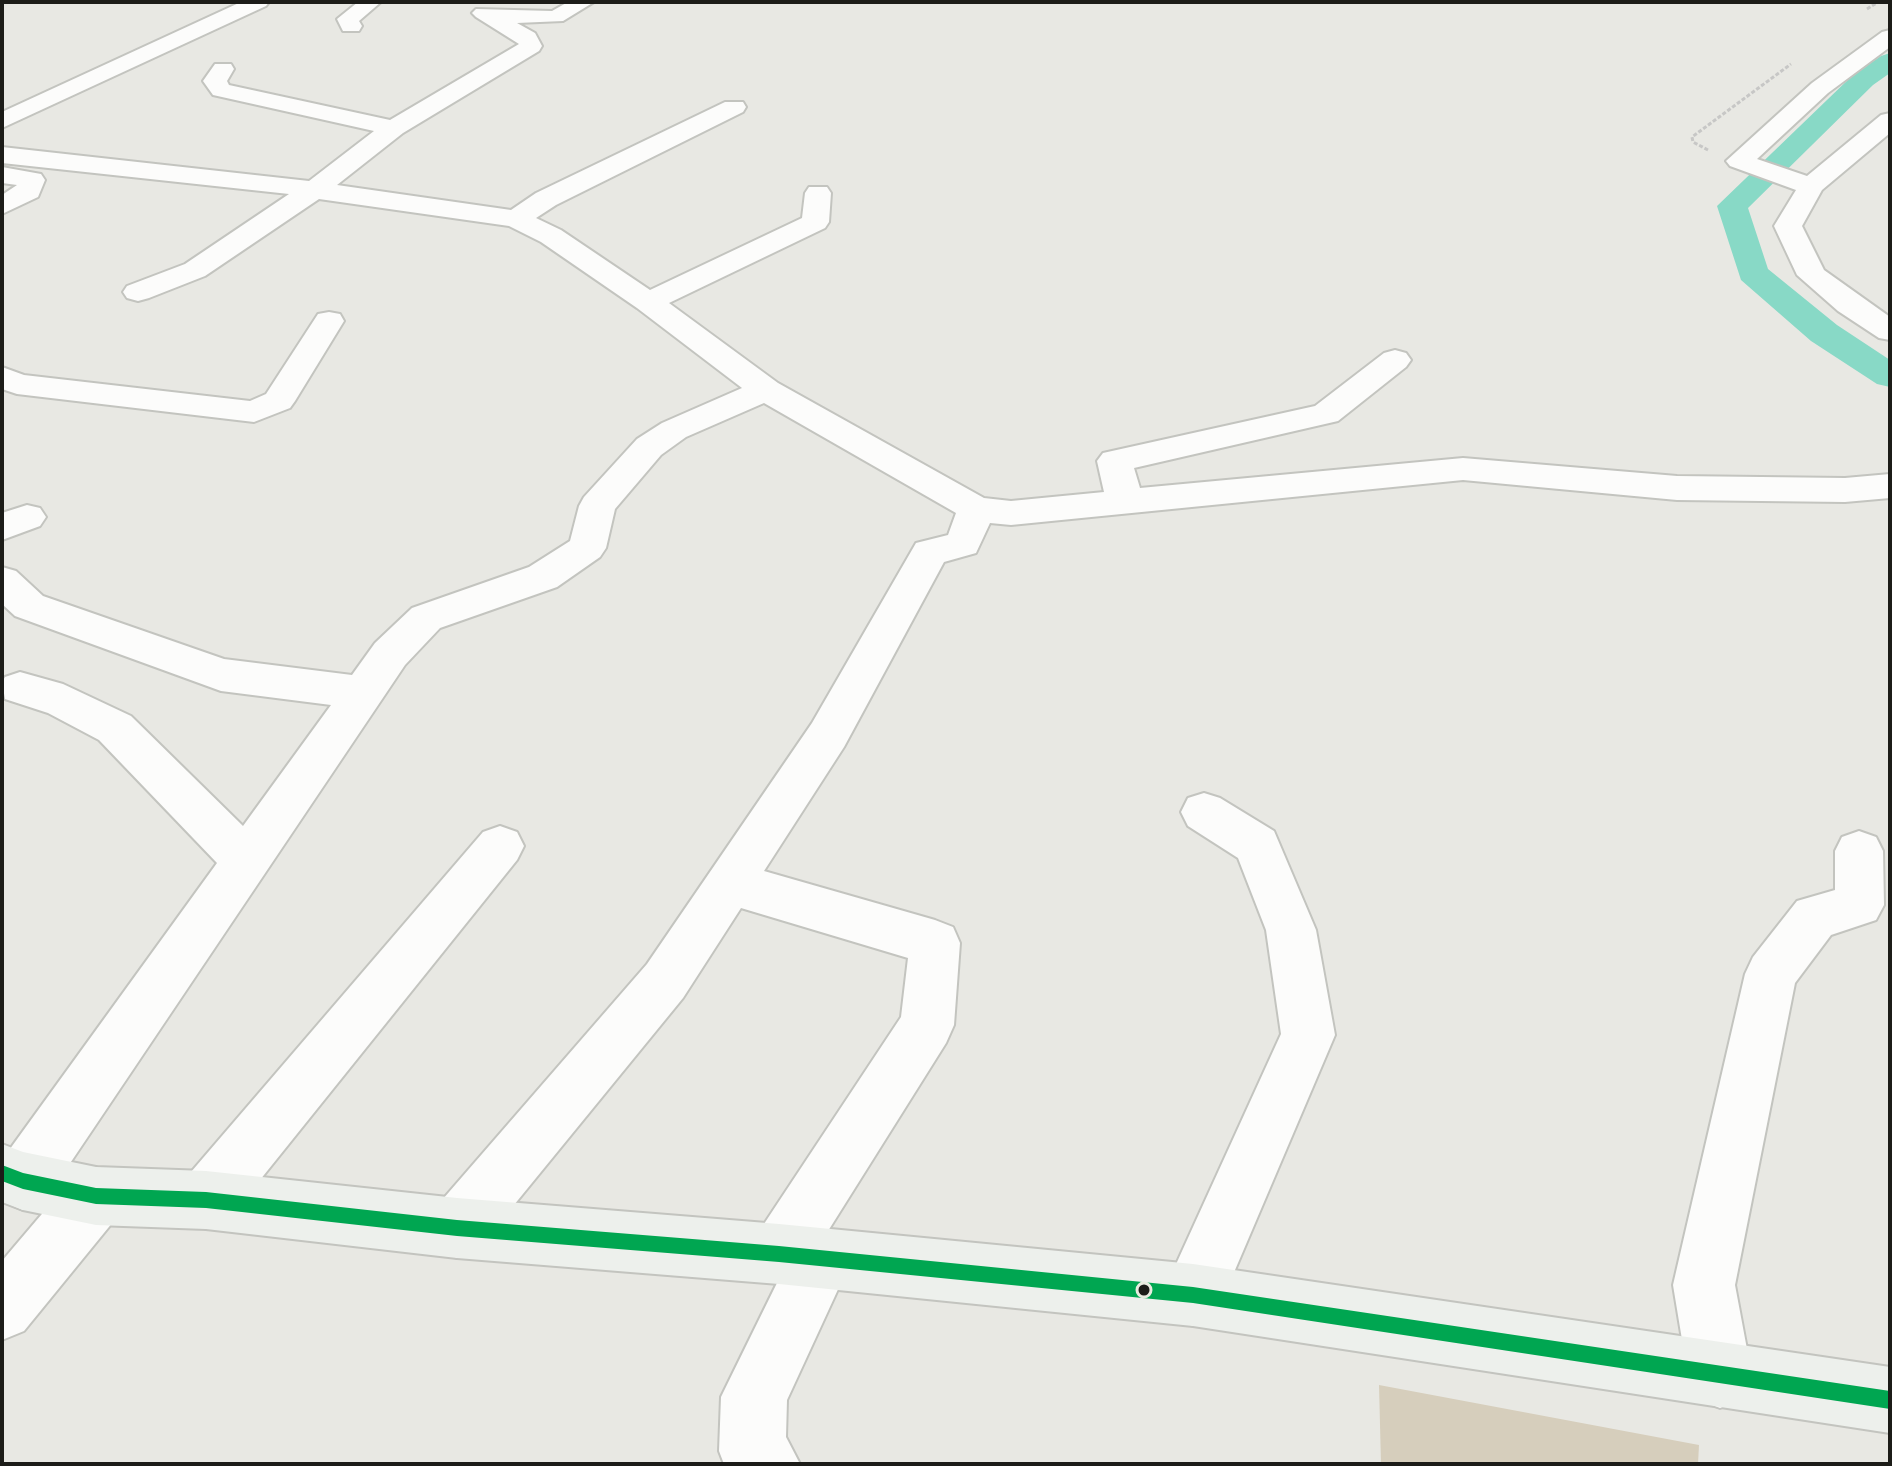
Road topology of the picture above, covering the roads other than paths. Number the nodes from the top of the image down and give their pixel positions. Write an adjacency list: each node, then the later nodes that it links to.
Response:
1 (259, 2): 10 (street)
2 (371, 2): 5 (street)
3 (584, 2): 4 (street)
4 (495, 10): 11 (street)
5 (351, 26)
6 (1890, 37): 14 (street)
7 (223, 69): 11 (street)
8 (734, 107): 18 (street)
9 (1890, 120): 14 (street)
10 (2, 121)
11 (394, 128): 15 (street)
12 (2, 155): 15 (street)
13 (2, 175): 17 (street)
14 (1802, 182): 22 (street)
15 (315, 189): 18 (street); 19 (street)
16 (818, 193): 20 (street)
17 (2, 206)
18 (516, 219): 20 (street)
19 (138, 292)
20 (648, 302): 25 (street)
21 (329, 321): 24 (street)
22 (1890, 331)
23 (1395, 360): 27 (street)
24 (7, 390)
25 (766, 390): 28 (street); 31 (street)
26 (1890, 486): 27 (street)
27 (1125, 502): 28 (street)
28 (976, 509): 36 (street)
29 (2, 581): 31 (street)
30 (20, 688): 35 (street)
31 (362, 693): 35 (street)
32 (1204, 812): 42 (street)
33 (500, 846): 39 (street)
34 (1859, 851): 44 (street)
35 (247, 863): 37 (street)
36 (730, 883): 40 (street); 41 (street)
37 (12, 1177): 38 (main road)
38 (96, 1196): 39 (main road); 43 (street)
39 (206, 1200): 40 (main road)
40 (457, 1228): 41 (main road)
41 (800, 1257): 42 (main road); 46 (street)
42 (1193, 1295): 44 (main road)
43 (2, 1309)
44 (1720, 1376): 45 (main road)
45 (1890, 1400)
46 (749, 1460)

